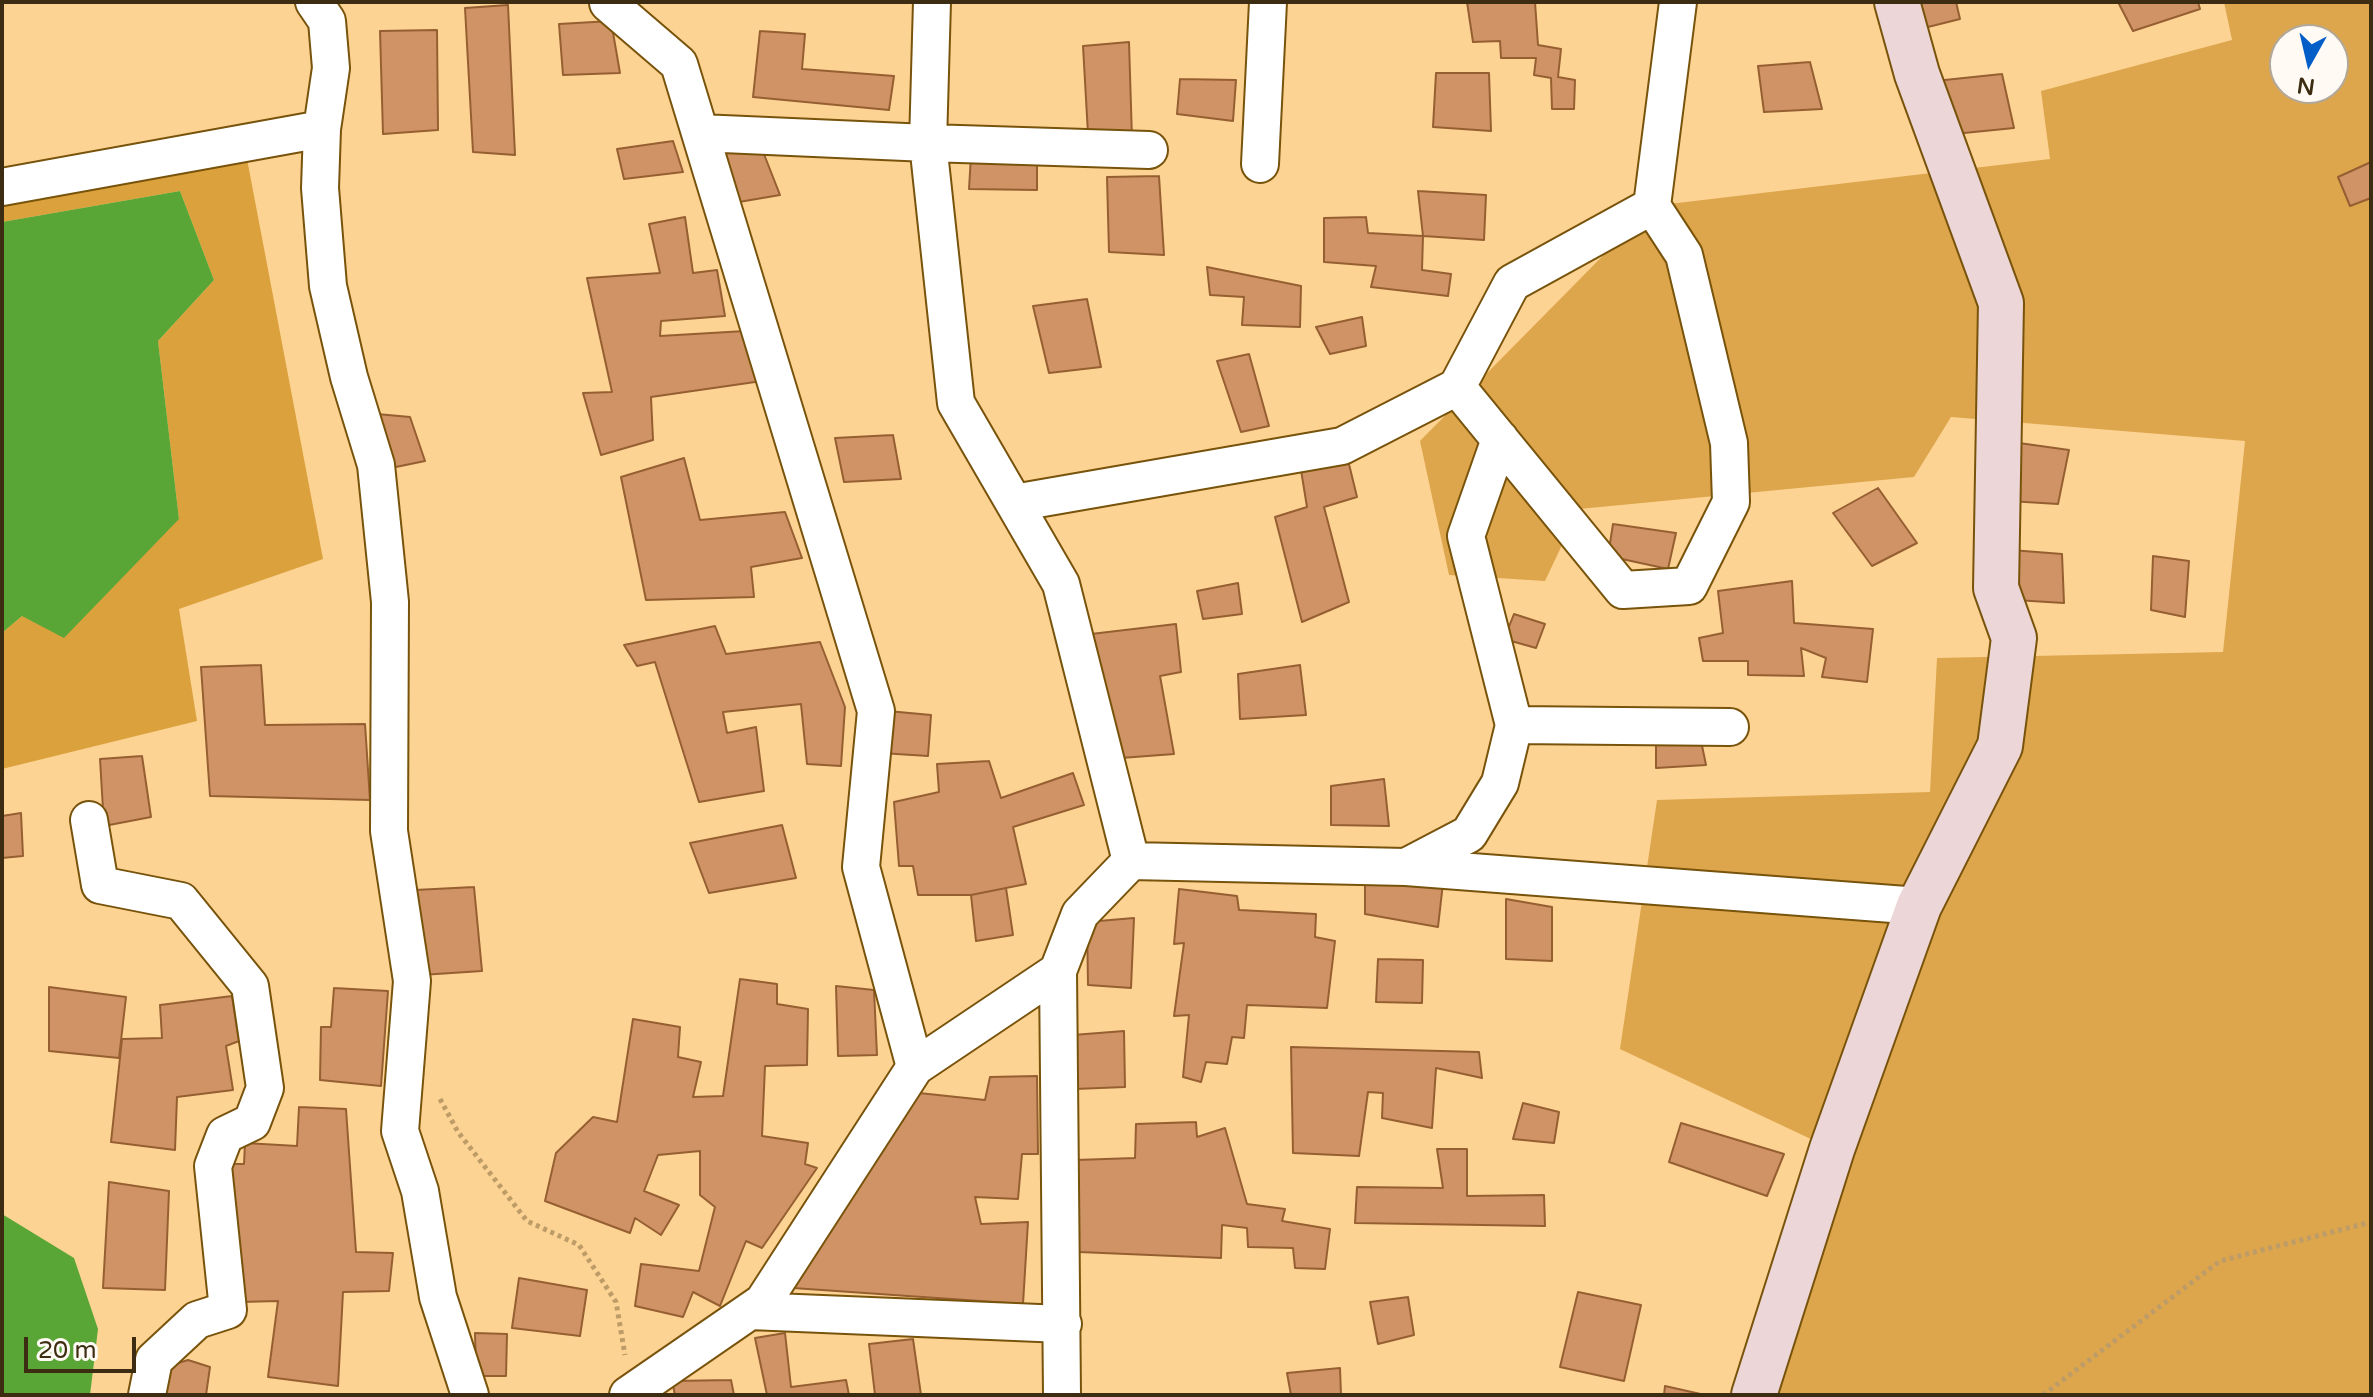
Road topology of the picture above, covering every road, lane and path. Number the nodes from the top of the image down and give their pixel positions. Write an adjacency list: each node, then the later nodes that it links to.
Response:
1 (314, 2): 7 (street)
2 (607, 2): 8 (street)
3 (932, 2): 9 (street)
4 (1268, 2): 11 (street)
5 (1678, 2): 13 (street)
6 (1897, 2): 22 (street)
7 (322, 129): 12 (street); 24 (street)
8 (700, 133): 9 (street); 25 (street)
9 (928, 143): 10 (street); 16 (street)
10 (1149, 150)
11 (1260, 164)
12 (2, 187)
13 (1652, 206): 14 (street); 15 (street)
14 (1457, 387): 15 (street); 16 (street)
15 (1500, 439): 17 (street)
16 (1014, 503): 20 (street)
17 (1514, 725): 18 (street); 21 (street)
18 (1730, 727)
19 (89, 820): 30 (street)
20 (1131, 861): 21 (street); 23 (street)
21 (1406, 867): 22 (street)
22 (1919, 906): 33 (street)
23 (1058, 971): 25 (street); 28 (street)
24 (407, 1042): 29 (path); 31 (street)
25 (915, 1067): 27 (street)
26 (2371, 1222): 34 (path)
27 (750, 1311): 28 (street); 29 (street)
28 (1063, 1324): 32 (street)
29 (629, 1394)
30 (147, 1395)
31 (470, 1395)
32 (1062, 1395)
33 (1754, 1395)
34 (2043, 1395)

